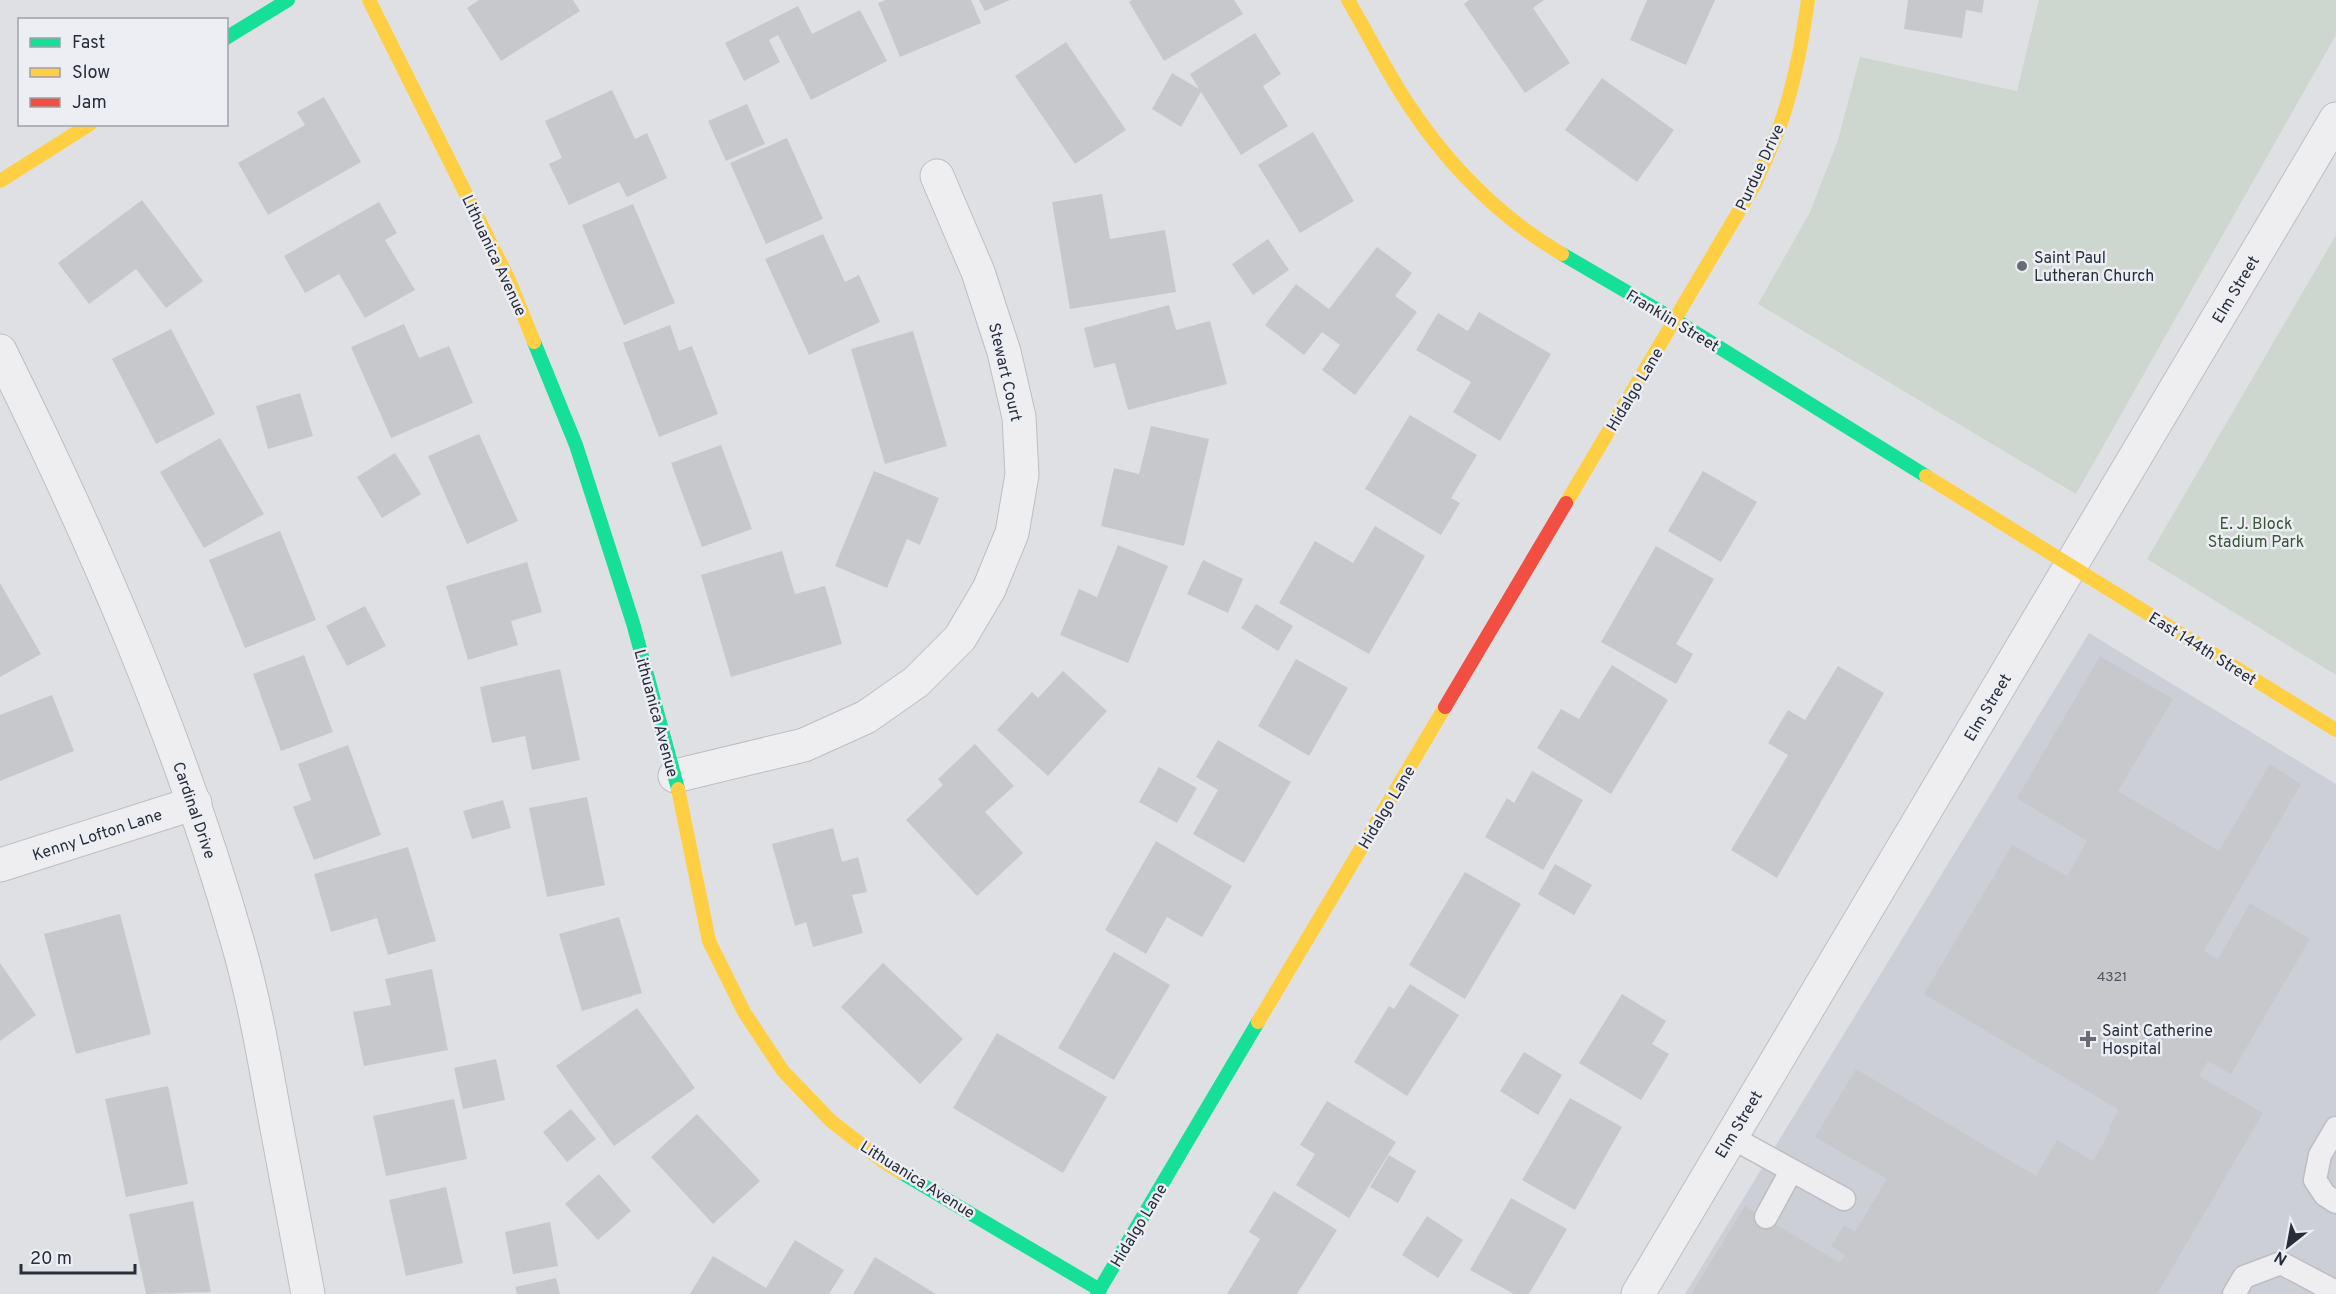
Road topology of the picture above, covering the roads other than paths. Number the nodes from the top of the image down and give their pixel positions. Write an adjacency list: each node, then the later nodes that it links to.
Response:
1 (288, 0): 5 (street)
2 (369, 0): 14 (street, Lithuanica Avenue)
3 (1348, 0): 10 (street, Franklin Street)
4 (1808, 0): 10 (street, Purdue Drive)
5 (228, 37)
6 (2336, 119): 12 (street, Elm Street)
7 (87, 126): 9 (street)
8 (937, 176): 14 (street, Stewart Court)
9 (0, 181)
10 (1675, 320): 12 (street, Franklin Street); 23 (street, Hidalgo Lane)
11 (0, 351): 15 (street, Cardinal Drive)
12 (2070, 566): 13 (street, East 144th Street); 18 (street, Elm Street)
13 (2336, 730)
14 (675, 776): 23 (street, Lithuanica Avenue)
15 (195, 803): 16 (street, Kenny Lofton Lane); 25 (street, Cardinal Drive)
16 (0, 865)
17 (2336, 1128): 21 (lane)
18 (1731, 1137): 19 (lane); 26 (street, Elm Street)
19 (1791, 1171): 20 (lane); 22 (lane)
20 (1844, 1199)
21 (2336, 1202)
22 (1766, 1217)
23 (1098, 1292)
24 (2336, 1292): 27 (lane)
25 (308, 1294)
26 (1638, 1294)
27 (2234, 1294)

